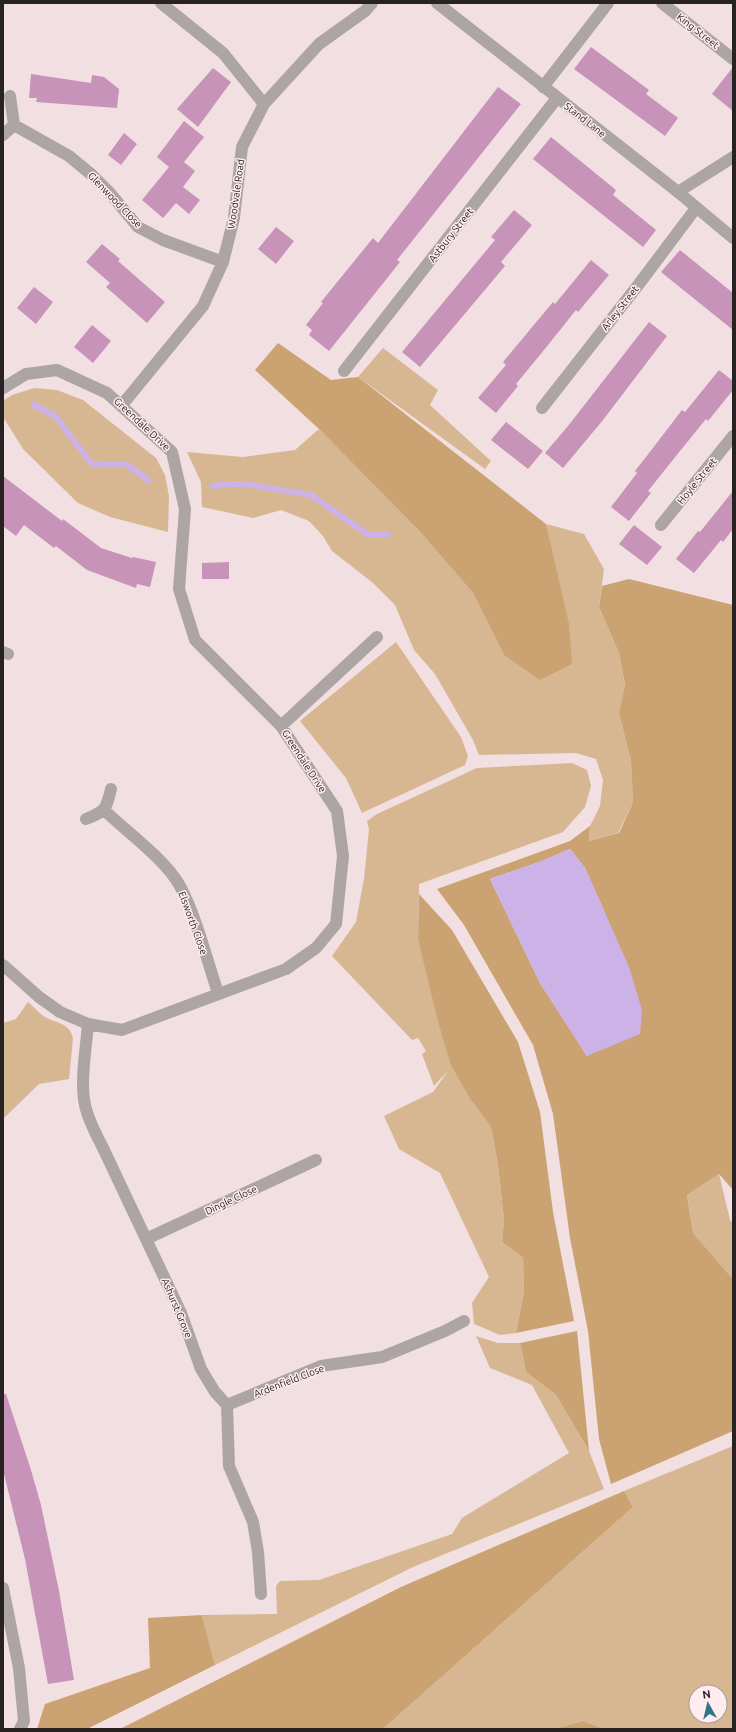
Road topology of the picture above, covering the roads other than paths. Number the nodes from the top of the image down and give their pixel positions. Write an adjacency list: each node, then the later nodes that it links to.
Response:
1 (161, 3): 10 (street)
2 (372, 3): 10 (street, Woodvale Road)
3 (437, 3): 7 (street, Stand Lane)
4 (608, 3): 7 (street)
5 (662, 3): 6 (street, King Street)
6 (733, 58)
7 (543, 87): 9 (street, Stand Lane)
8 (10, 96): 11 (street)
9 (557, 98): 14 (street, Stand Lane); 18 (street, Astbury Street)
10 (264, 104): 17 (street, Woodvale Road)
11 (14, 125): 12 (street); 17 (street, Glenwood Close)
12 (3, 135)
13 (733, 157): 14 (street)
14 (678, 192): 15 (street, Stand Lane)
15 (696, 208): 16 (street, Stand Lane); 21 (street, Arley Street)
16 (733, 238)
17 (223, 262): 20 (street, Woodvale Road)
18 (344, 371)
19 (3, 388): 20 (street, Greendale Drive)
20 (122, 405): 25 (street, Greendale Drive)
21 (542, 408)
22 (733, 436): 23 (street, Hoyle Street)
23 (661, 525)
24 (377, 637): 25 (street)
25 (281, 726): 30 (street, Greendale Drive)
26 (111, 789): 27 (street)
27 (104, 810): 28 (street); 30 (street, Elsworth Close)
28 (86, 819)
29 (3, 965): 31 (street, Greendale Drive)
30 (218, 993): 31 (street, Greendale Drive)
31 (88, 1024): 33 (street, Ashurst Grove)
32 (316, 1160): 33 (street, Dingle Close)
33 (146, 1239): 35 (street, Ashurst Grove)
34 (464, 1321): 35 (street, Ardenfield Close)
35 (227, 1405): 37 (street)
36 (3, 1588): 38 (street)
37 (261, 1594)
38 (20, 1729)

